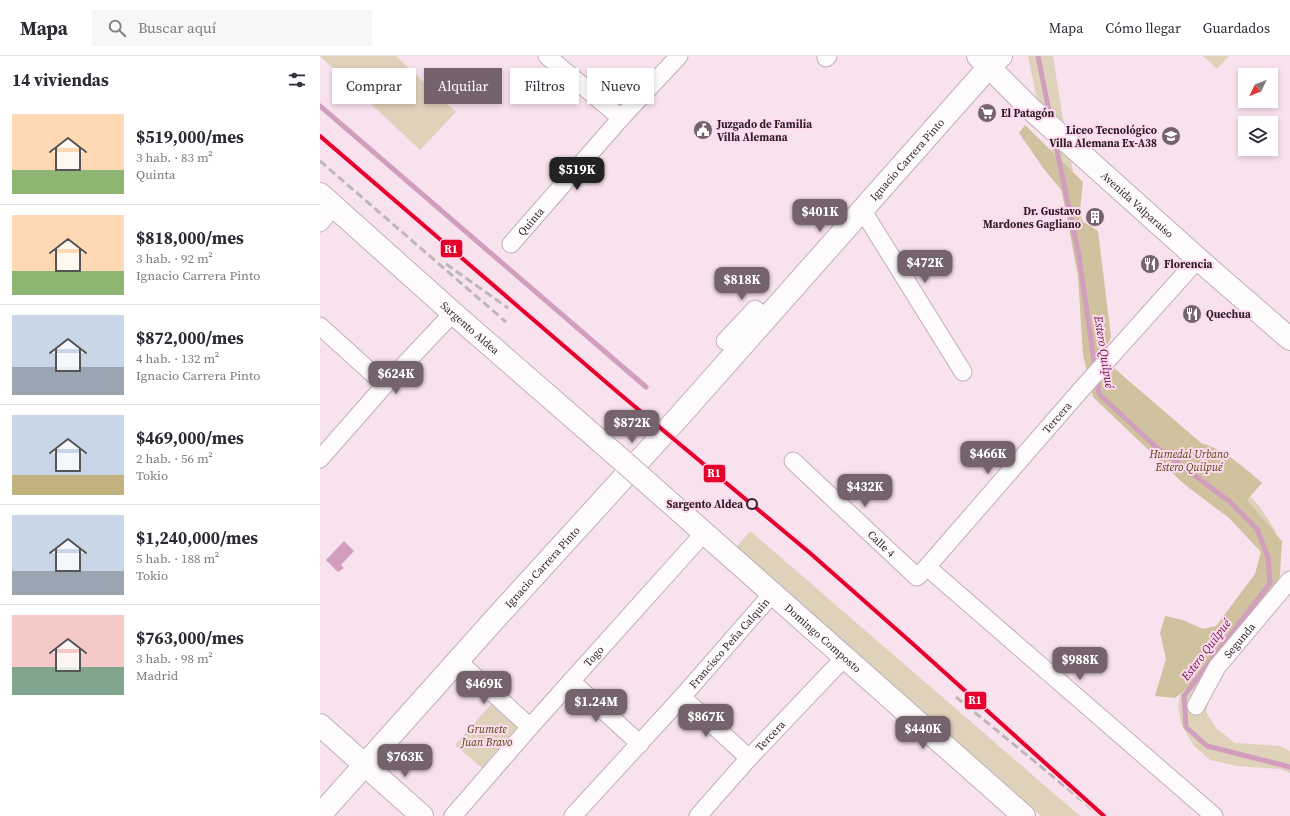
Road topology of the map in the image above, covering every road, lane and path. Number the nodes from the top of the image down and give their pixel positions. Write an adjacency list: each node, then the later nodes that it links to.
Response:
1 (547, 56): 4 (street)
2 (679, 56): 4 (street, Quinta)
3 (989, 60): 6 (main road, Ignacio Carrera Pinto); 9 (main road, Avenida Valparaíso)
4 (621, 118): 8 (street, Quinta)
5 (327, 200): 7 (street); 10 (main road, Sargento Aldea)
6 (863, 211): 11 (main road, Ignacio Carrera Pinto); 15 (street)
7 (320, 223)
8 (511, 244)
9 (1198, 259): 13 (main road, Avenida Valparaíso); 21 (street, Tercera)
10 (453, 313): 16 (street); 18 (main road, Sargento Aldea)
11 (766, 318): 14 (street); 25 (main road, Ignacio Carrera Pinto)
12 (320, 326): 16 (street)
13 (1289, 336)
14 (726, 341)
15 (963, 372)
16 (385, 385): 17 (street)
17 (320, 459)
18 (623, 461): 20 (main road, Domingo Composto, bridge)
19 (794, 461): 21 (street, Calle 4)
20 (704, 533): 23 (main road, Domingo Composto); 26 (street, Togo)
21 (922, 572): 40 (street, Calle 4)
22 (1290, 580): 28 (street, Segunda)
23 (772, 594): 24 (main road, Domingo Composto); 27 (street, Francisco Peña Calquin)
24 (844, 658): 32 (street, Tercera); 39 (main road, Domingo Composto)
25 (458, 661): 30 (street); 33 (main road, Ignacio Carrera Pinto)
26 (571, 681): 30 (street, Togo); 31 (street)
27 (682, 697): 31 (street, Francisco Peña Calquin); 32 (street)
28 (1196, 706)
29 (320, 725): 33 (main road)
30 (530, 727): 36 (street, Togo)
31 (640, 744): 37 (street, Francisco Peña Calquin)
32 (749, 758): 38 (street, Tercera)
33 (365, 766): 34 (main road, Ignacio Carrera Pinto); 35 (main road)
34 (320, 816)
35 (422, 816)
36 (453, 816)
37 (573, 816)
38 (698, 816)
39 (1024, 816)
40 (1214, 816)

